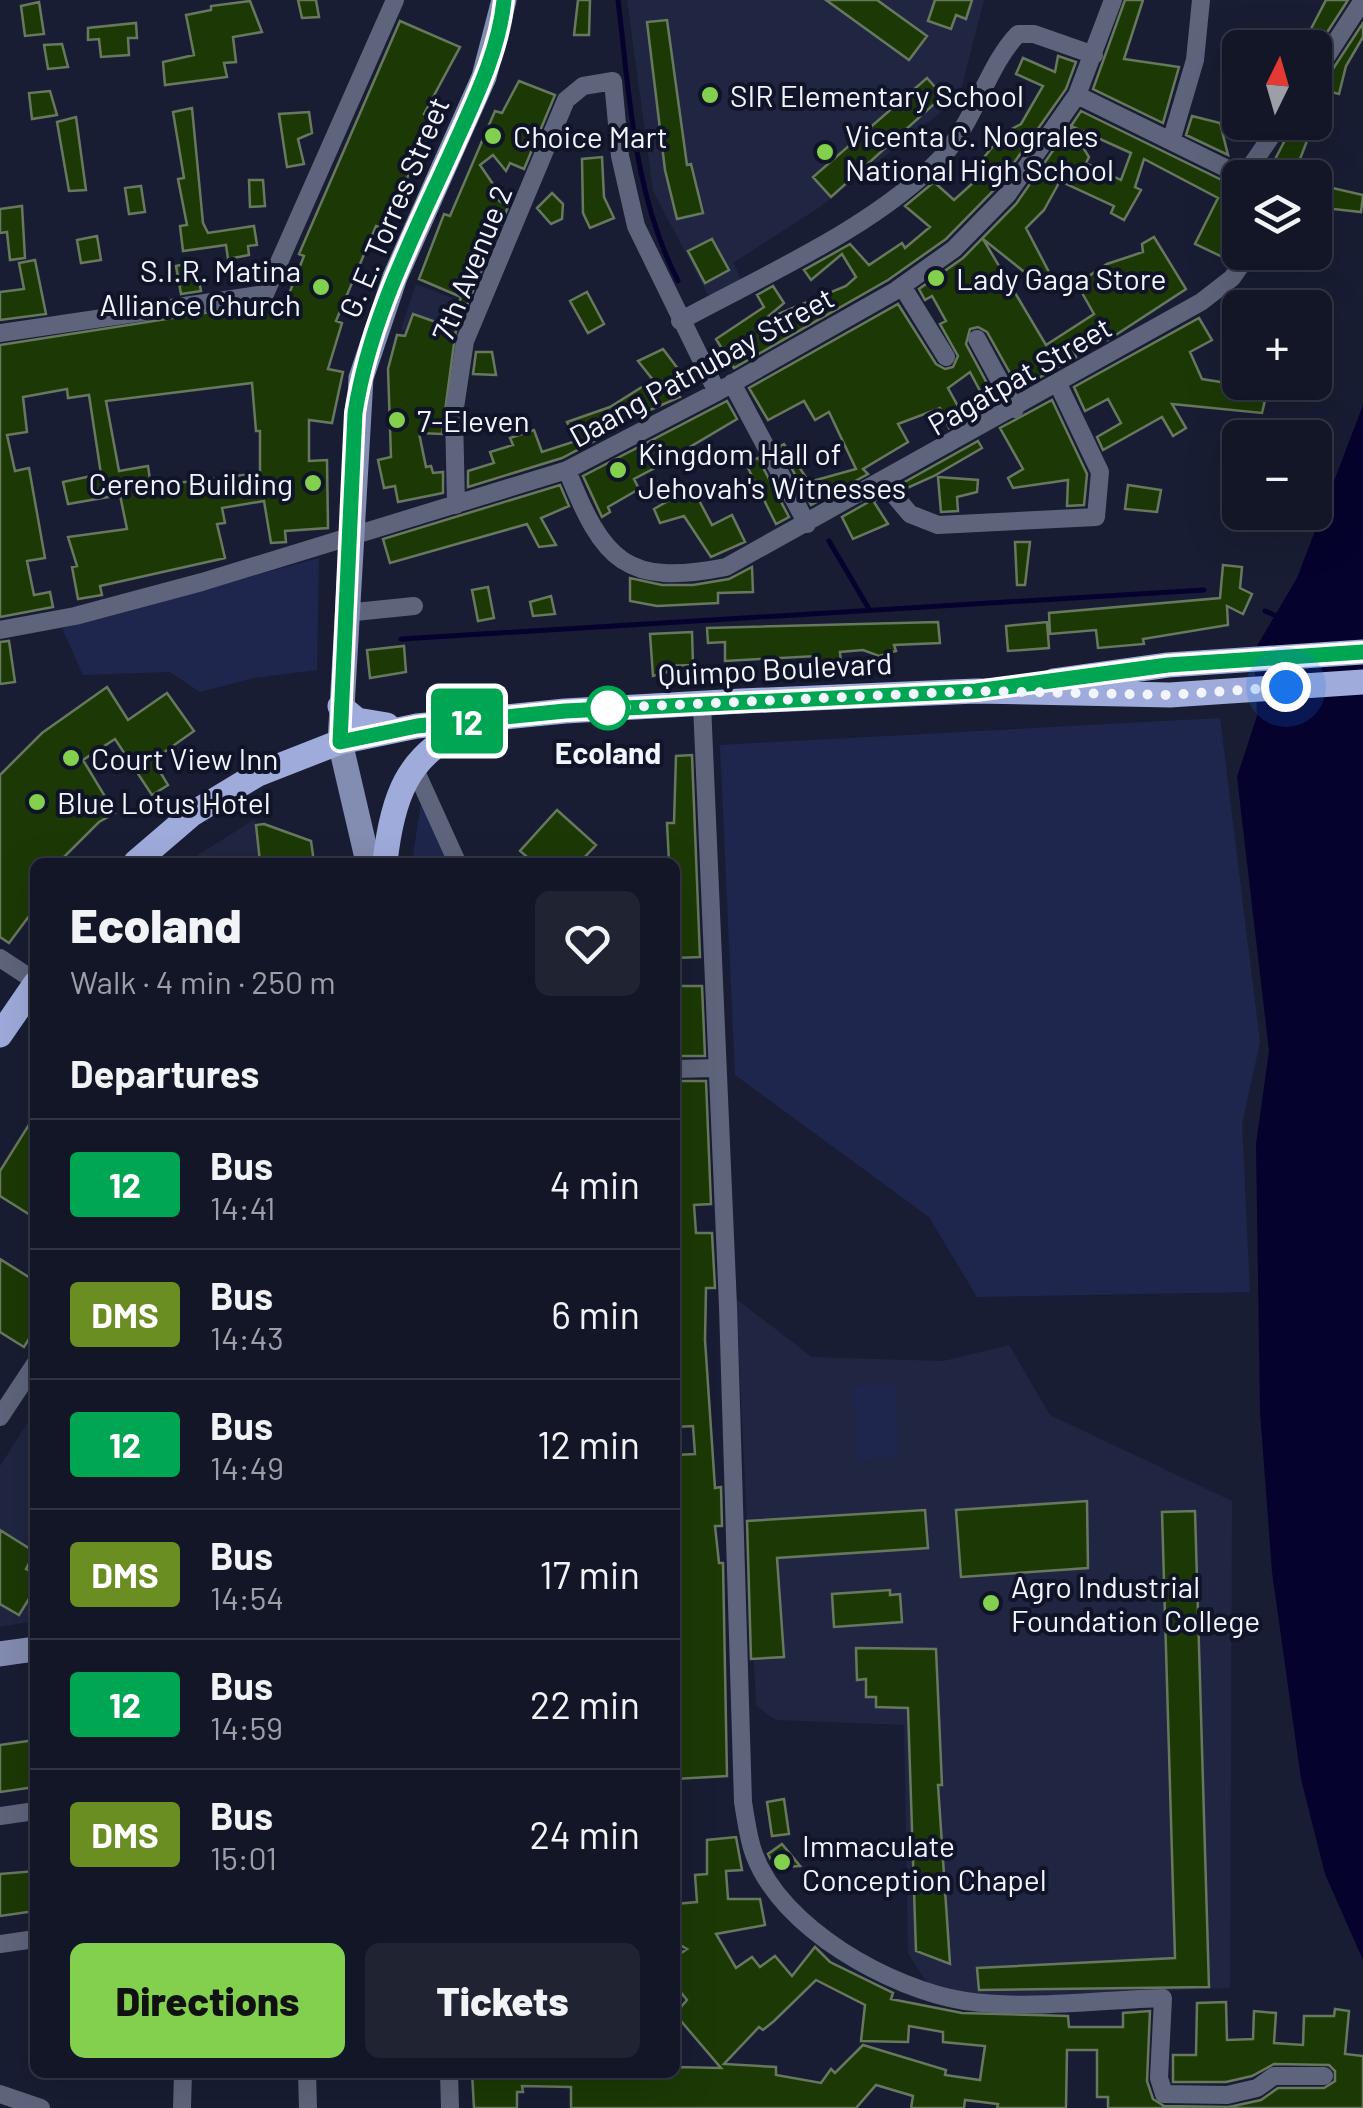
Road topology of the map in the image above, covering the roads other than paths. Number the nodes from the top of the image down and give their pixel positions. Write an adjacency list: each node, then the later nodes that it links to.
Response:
1 (394, 0): 14 (street)
2 (504, 0): 24 (main road, G. E. Torres Street)
3 (1112, 0): 7 (street, Daang Patnubay Street)
4 (1201, 0): 9 (street)
5 (1363, 0): 6 (street)
6 (1332, 48)
7 (1094, 54): 8 (street, Daang Patnubay Street); 13 (street)
8 (1077, 95): 9 (street); 12 (street, Daang Patnubay Street)
9 (1172, 138): 10 (street)
10 (1222, 165)
11 (1238, 270): 17 (street, Pagatpat Street)
12 (902, 286): 16 (street); 18 (street, Daang Patnubay Street)
13 (680, 321): 18 (street); 22 (street, 7th Avenue 2)
14 (0, 333)
15 (977, 339): 19 (street)
16 (946, 357)
17 (1058, 384): 19 (street, Pagatpat Street); 21 (street)
18 (724, 388): 20 (street, Daang Patnubay Street); 23 (street)
19 (1015, 409): 21 (street, Pagatpat Street)
20 (566, 470): 22 (street, Daang Patnubay Street); 23 (street, Pagatpat Street)
21 (884, 483): 23 (street, Pagatpat Street)
22 (456, 506): 24 (street, Daang Patnubay Street)
23 (807, 524)
24 (350, 535): 26 (main road, G. E. Torres Street); 27 (street, Daang Patnubay Street)
25 (414, 606): 26 (street)
26 (345, 614): 32 (main road, G. E. Torres Street)
27 (0, 630)
28 (1363, 652): 30 (main road, Quimpo Boulevard)
29 (1363, 682): 30 (main road, Quimpo Boulevard)
30 (976, 691): 31 (main road, Quimpo Boulevard)
31 (702, 704): 33 (main road, Quimpo Boulevard); 45 (street)
32 (340, 706): 34 (main road); 35 (main road, G. E. Torres Street)
33 (486, 720): 34 (main road, Quimpo Boulevard); 36 (main road)
34 (417, 726): 35 (main road, Quimpo Boulevard)
35 (340, 742): 37 (main road, Quimpo Boulevard); 38 (main road, G. E. Torres Street)
36 (413, 765): 39 (main road); 40 (street)
37 (140, 858)
38 (367, 858)
39 (385, 858)
40 (455, 858)
41 (0, 958): 42 (street)
42 (30, 979)
43 (30, 990): 44 (main road)
44 (0, 1035)
45 (717, 1068): 46 (street); 55 (street)
46 (680, 1070)
47 (30, 1372): 48 (street)
48 (0, 1417)
49 (30, 1650): 50 (main road)
50 (0, 1654)
51 (30, 1812): 52 (street)
52 (0, 1816)
53 (30, 1939): 54 (street)
54 (0, 1944)
55 (1324, 2076)
56 (183, 2078): 61 (street)
57 (307, 2078): 62 (street)
58 (449, 2078): 63 (street)
59 (0, 2094): 60 (street)
60 (41, 2108)
61 (182, 2108)
62 (308, 2108)
63 (450, 2108)

